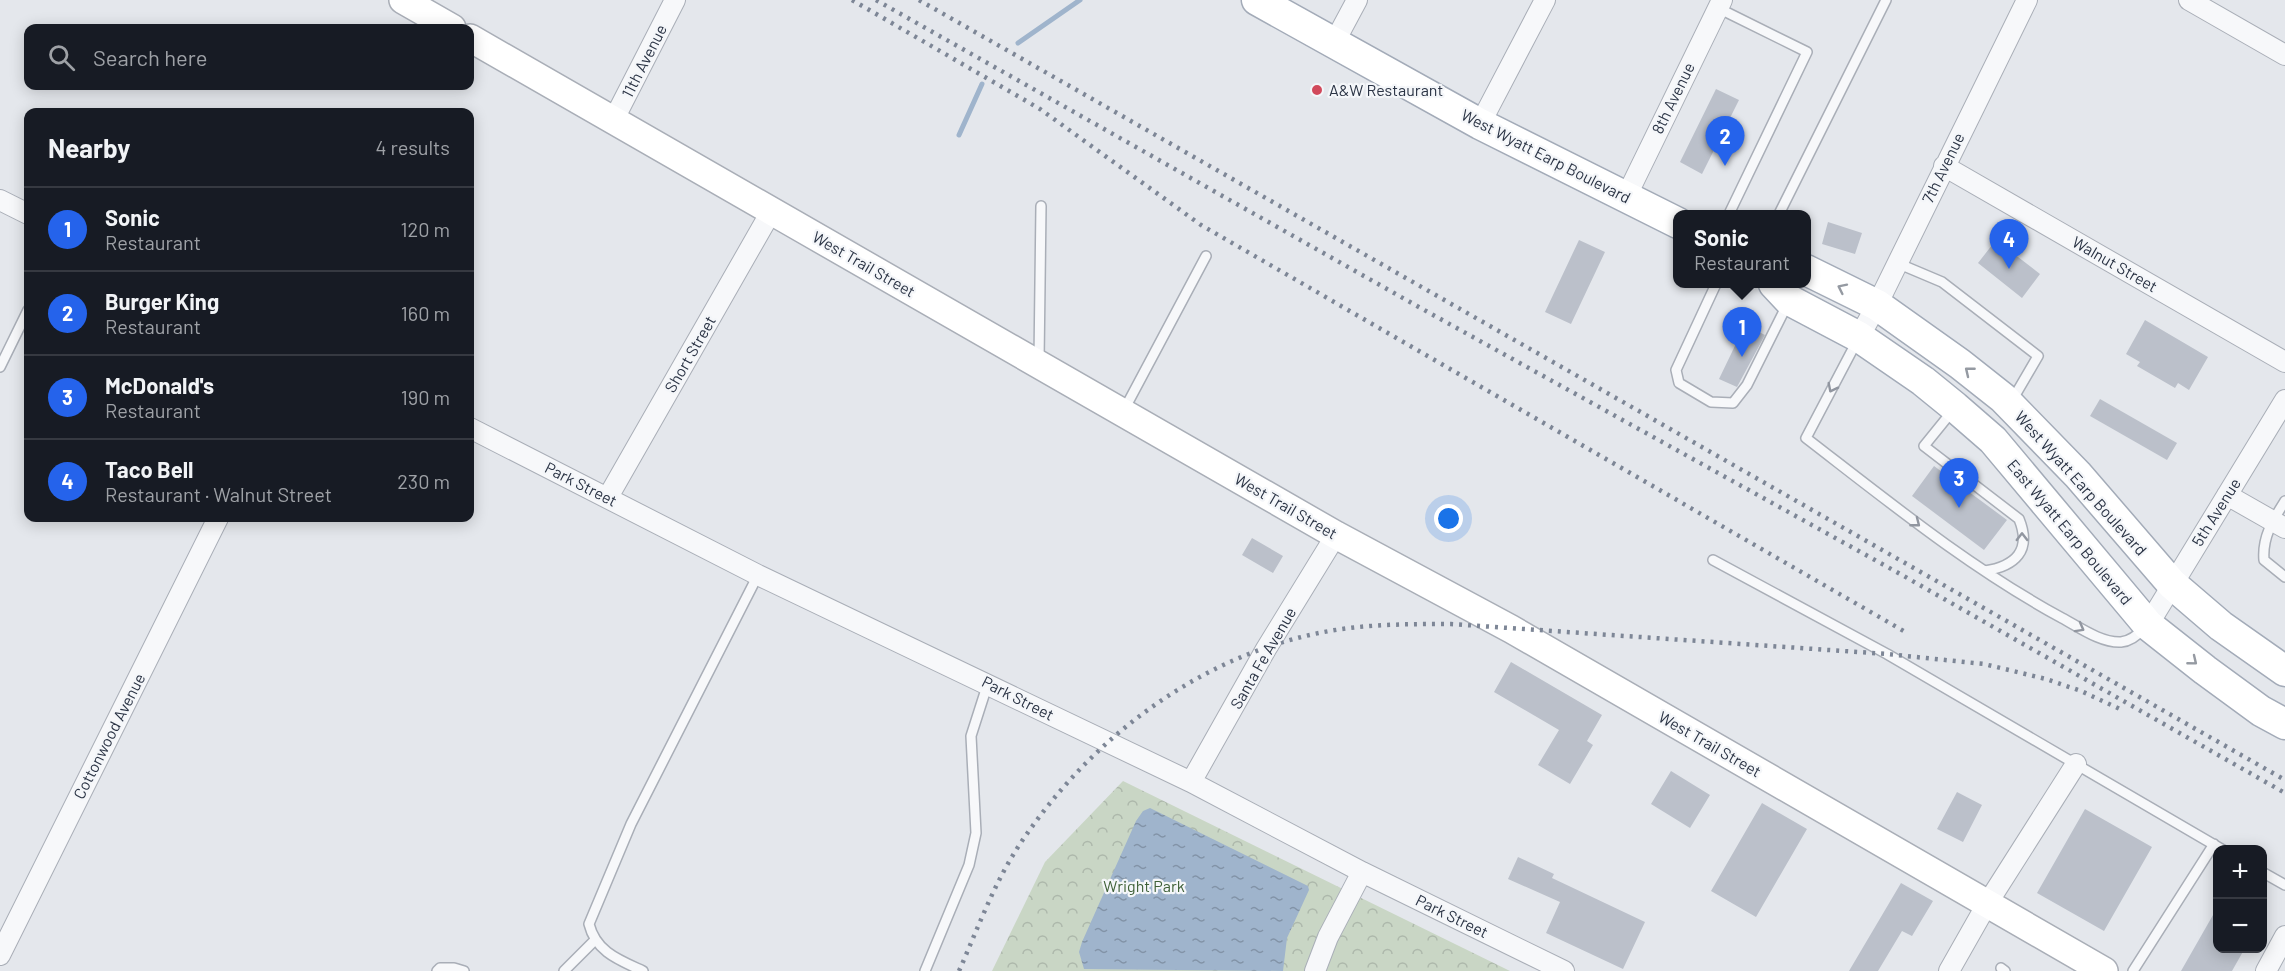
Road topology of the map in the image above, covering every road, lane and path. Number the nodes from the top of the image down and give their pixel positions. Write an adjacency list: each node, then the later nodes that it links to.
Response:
1 (403, 0): 10 (main road)
2 (675, 0): 14 (street, 11th Avenue)
3 (1257, 0): 12 (main road, West Wyatt Earp Boulevard)
4 (1357, 0): 12 (street)
5 (1545, 0): 15 (street)
6 (1886, 0): 22 (lane)
7 (2026, 0): 16 (street, 7th Avenue)
8 (2189, 0): 13 (street)
9 (1719, 4): 17 (street, 8th Avenue); 21 (lane)
10 (445, 24)
11 (474, 40): 14 (main road, West Trail Street)
12 (1334, 43): 15 (main road, West Wyatt Earp Boulevard)
13 (2285, 55)
14 (613, 121): 20 (main road, West Trail Street)
15 (1480, 124): 17 (main road, West Wyatt Earp Boulevard)
16 (1944, 166): 26 (street, 7th Avenue); 33 (street, Walnut Street)
17 (1626, 197): 24 (main road, West Wyatt Earp Boulevard)
18 (0, 200): 23 (street)
19 (1041, 206): 34 (lane)
20 (772, 210): 34 (main road, West Trail Street); 42 (street, Short Street)
21 (1732, 210)
22 (1781, 210)
23 (24, 212)
24 (1673, 221)
25 (1206, 256): 39 (lane)
26 (1897, 263): 30 (street, 7th Avenue); 36 (lane)
27 (1811, 272): 30 (main road, West Wyatt Earp Boulevard, one-way to 27)
28 (1714, 288): 29 (lane)
29 (1782, 292): 32 (main road)
30 (1877, 305): 32 (street, 7th Avenue); 36 (main road, West Wyatt Earp Boulevard, one-way to 30)
31 (24, 318): 35 (lane)
32 (1859, 336): 38 (main road); 48 (lane, one-way to 48)
33 (2285, 362)
34 (1039, 363): 39 (main road, West Trail Street)
35 (0, 367)
36 (2003, 398): 51 (main road, West Wyatt Earp Boulevard)
37 (2285, 400): 41 (street, 5th Avenue)
38 (1955, 407): 48 (lane, one-way to 38); 52 (main road, East Wyatt Earp Boulevard)
39 (1122, 412): 46 (main road, West Trail Street)
40 (474, 430): 42 (street, Park Street)
41 (2227, 495): 45 (street); 51 (street, 5th Avenue)
42 (608, 497): 49 (street, Park Street)
43 (2285, 501): 45 (lane)
44 (216, 522): 66 (street, Cottonwood Avenue)
45 (2279, 525): 50 (lane)
46 (1336, 535): 57 (street, Santa Fe Avenue); 63 (main road, West Trail Street)
47 (1713, 560): 56 (lane)
48 (1985, 571): 52 (lane, one-way to 52)
49 (758, 575): 54 (street, Park Street); 65 (lane)
50 (2285, 577)
51 (2172, 584): 52 (street, 5th Avenue); 53 (main road, West Wyatt Earp Boulevard)
52 (2148, 625): 55 (main road, one-way to 55)
53 (2285, 671)
54 (988, 683): 57 (street, Park Street); 71 (lane)
55 (2285, 724)
56 (2076, 764): 58 (lane); 63 (street)
57 (1191, 782): 60 (street, Park Street)
58 (2216, 845)
59 (2213, 856): 76 (lane)
60 (1362, 872): 72 (street); 73 (street, Park Street)
61 (2267, 875): 62 (lane)
62 (2285, 885)
63 (1987, 904): 74 (street); 75 (main road, West Trail Street)
64 (2285, 936): 77 (street)
65 (594, 941): 69 (lane); 70 (lane)
66 (0, 955)
67 (437, 971): 68 (lane)
68 (464, 971)
69 (564, 971)
70 (643, 971)
71 (925, 971)
72 (1315, 971)
73 (1564, 971)
74 (1949, 971)
75 (2104, 971)
76 (2133, 971)
77 (2266, 971)

